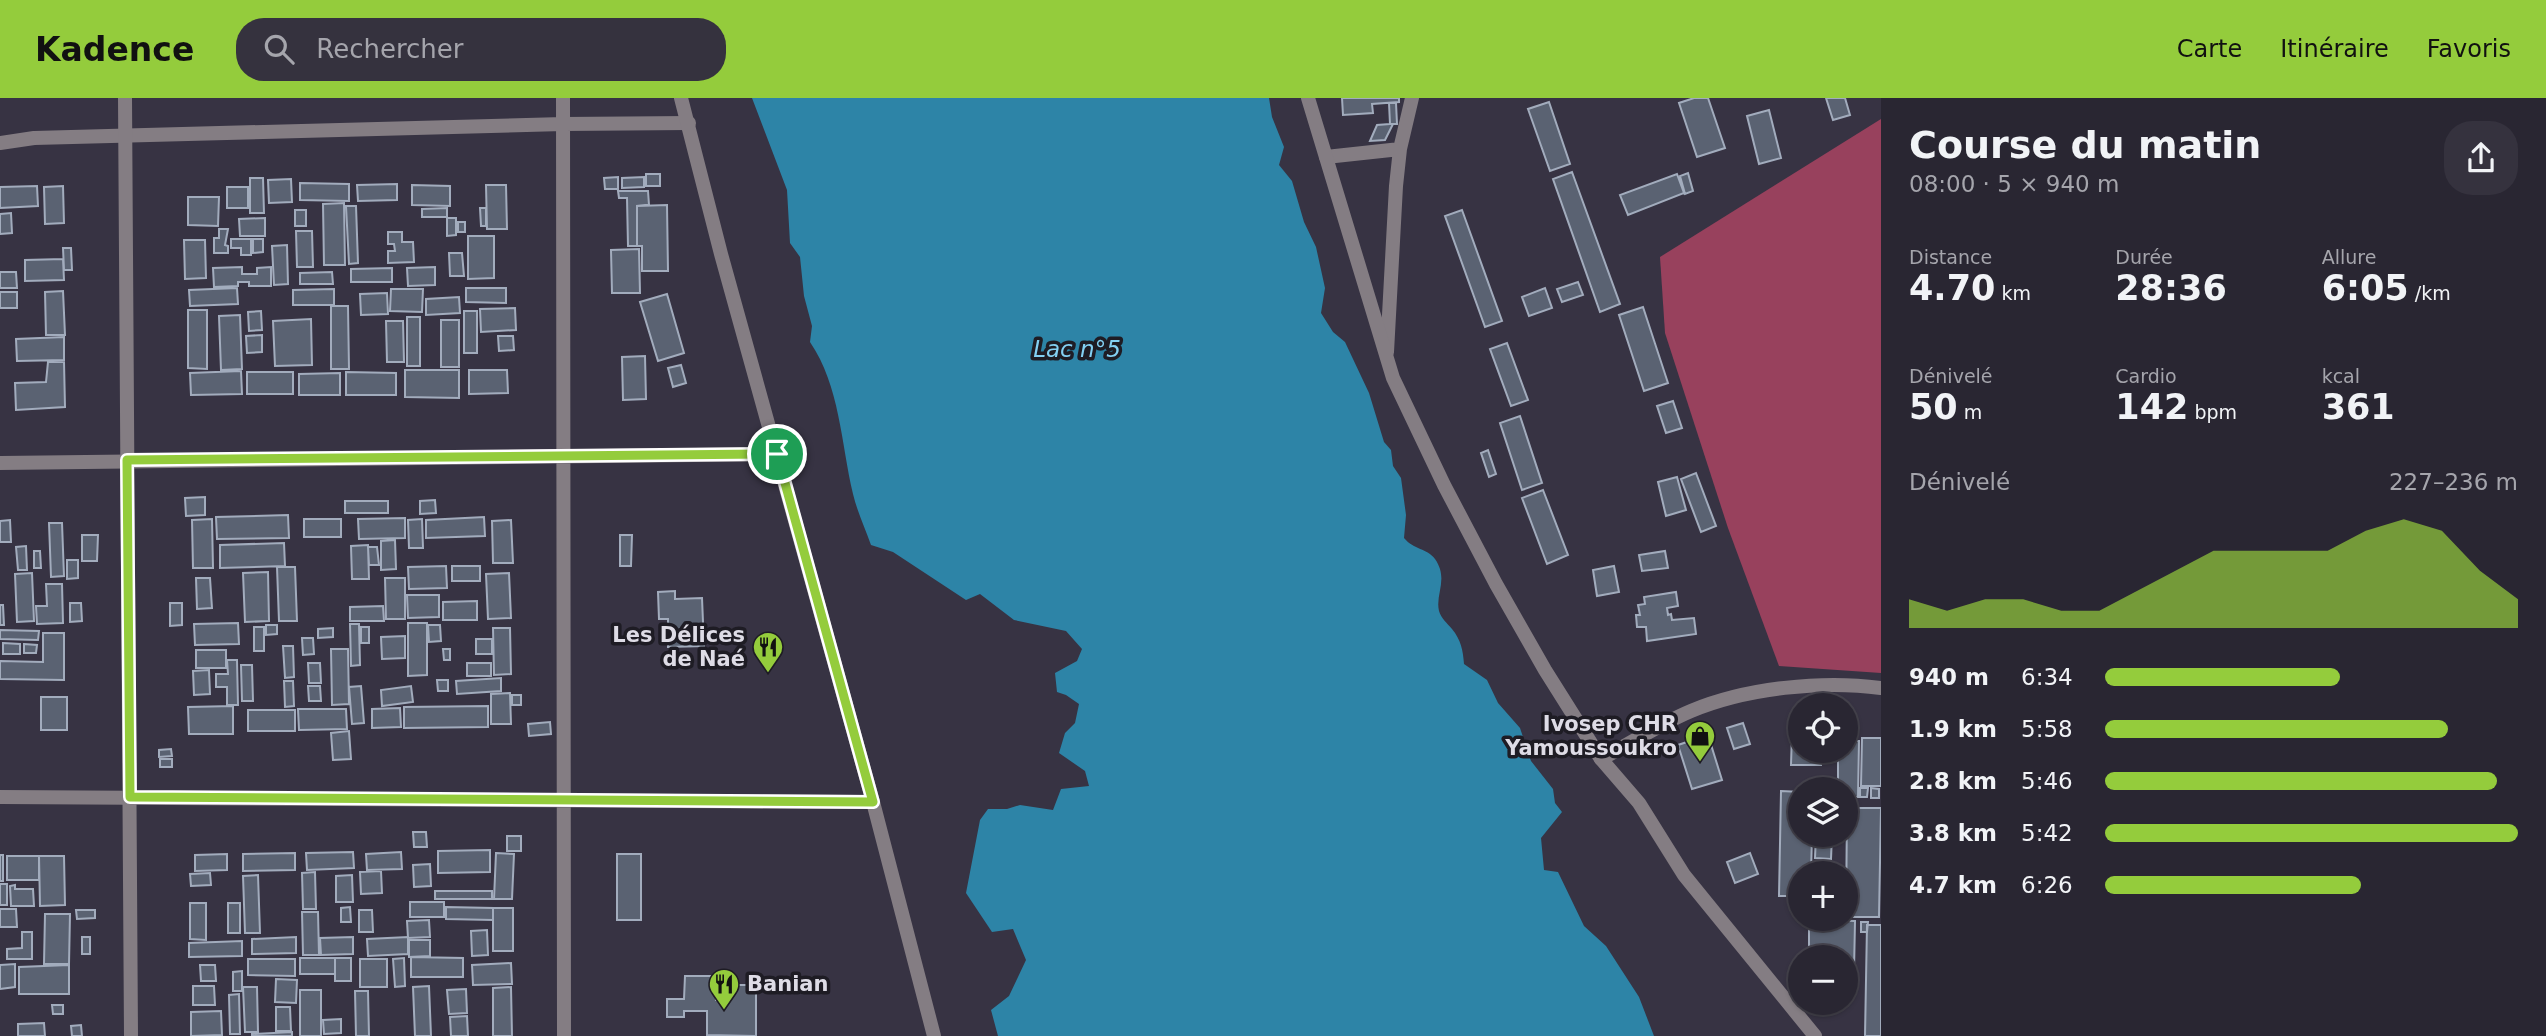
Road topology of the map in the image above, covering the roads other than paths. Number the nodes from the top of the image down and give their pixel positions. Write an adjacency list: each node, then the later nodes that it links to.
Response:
1 (125, 98): 8 (street)
2 (563, 98): 7 (street)
3 (681, 98): 6 (street)
4 (1308, 98): 11 (street)
5 (1412, 98): 10 (street)
6 (689, 123): 7 (street); 13 (street)
7 (563, 124): 8 (street); 14 (street)
8 (126, 135): 9 (street); 15 (street)
9 (0, 143)
10 (1400, 149): 11 (street); 12 (street)
11 (1326, 157): 12 (street)
12 (1387, 361): 18 (street)
13 (777, 454): 14 (street); 22 (street)
14 (563, 456): 15 (street); 21 (street)
15 (127, 460): 16 (street); 20 (street)
16 (0, 463)
17 (1881, 688): 18 (street)
18 (1601, 759): 26 (street)
19 (0, 797): 20 (street)
20 (130, 797): 21 (street); 23 (street)
21 (564, 800): 22 (street); 24 (street)
22 (873, 802): 25 (street)
23 (131, 1036)
24 (564, 1036)
25 (934, 1036)
26 (1815, 1036)

